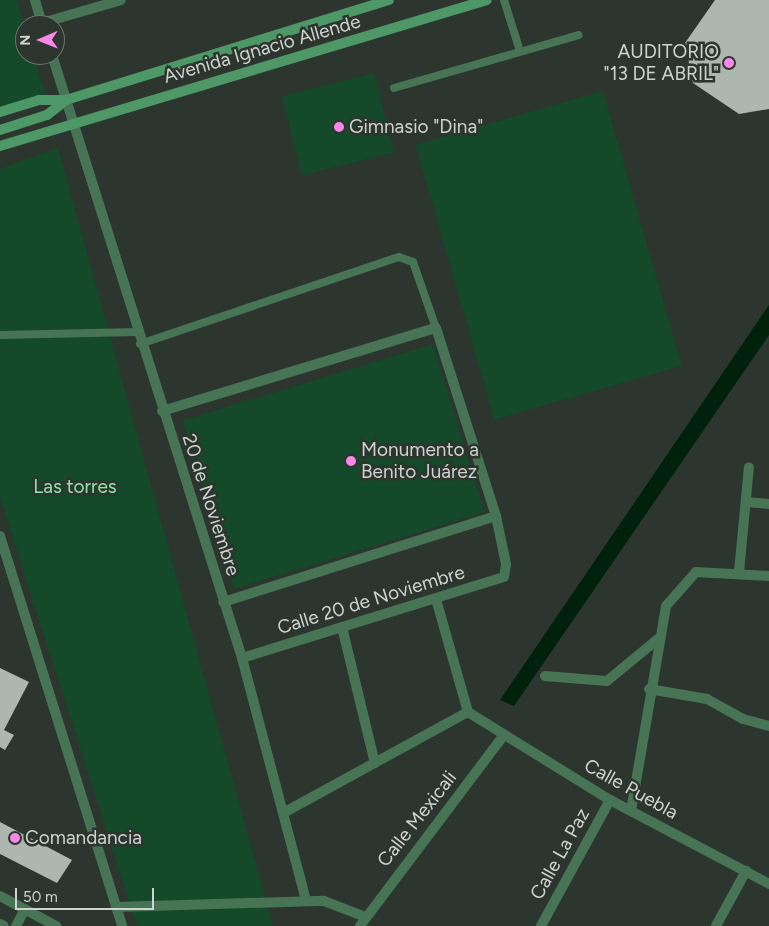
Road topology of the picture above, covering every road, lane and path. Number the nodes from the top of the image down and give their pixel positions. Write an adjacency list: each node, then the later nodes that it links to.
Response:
1 (35, 0): 6 (street)
2 (121, 0): 7 (street)
3 (389, 0): 12 (street, Avenida Ignacio Allende)
4 (487, 0): 14 (street, Avenida Ignacio Allende)
5 (504, 0): 9 (lane)
6 (39, 15)
7 (65, 17)
8 (578, 35): 9 (lane)
9 (520, 51): 11 (lane)
10 (55, 65): 12 (street, 20 de Noviembre)
11 (394, 88)
12 (66, 100): 13 (street); 14 (street, 20 de Noviembre); 15 (street)
13 (0, 112)
14 (76, 122): 16 (street, Avenida Ignacio Allende); 18 (street, 20 de Noviembre)
15 (0, 130)
16 (0, 146)
17 (436, 328): 20 (lane); 21 (street); 25 (street)
18 (137, 332): 19 (lane); 20 (street, 20 de Noviembre)
19 (0, 335)
20 (140, 344): 21 (street, 20 de Noviembre)
21 (162, 411): 30 (street, 20 de Noviembre)
22 (749, 467): 23 (street)
23 (747, 502): 24 (street); 27 (street)
24 (769, 504)
25 (496, 516): 29 (street, Calle 20 de Noviembre); 30 (street)
26 (0, 536): 47 (street)
27 (739, 572): 28 (street); 32 (street)
28 (769, 576)
29 (436, 599): 31 (street, Calle 20 de Noviembre); 36 (street)
30 (223, 602): 33 (street, 20 de Noviembre)
31 (342, 627): 33 (street, Calle 20 de Noviembre); 39 (street)
32 (659, 638): 34 (street); 35 (street)
33 (242, 658): 42 (street, 20 de Noviembre)
34 (545, 676)
35 (649, 688): 37 (street); 41 (street)
36 (468, 712): 38 (street, Calle Puebla); 39 (street)
37 (769, 726)
38 (504, 734): 40 (street, Calle Puebla); 49 (street, Calle Mexicali)
39 (375, 763): 42 (street)
40 (610, 800): 41 (street, Calle Puebla); 56 (street, Calle La Paz)
41 (631, 811): 43 (street, Calle Puebla)
42 (285, 812): 46 (street, 20 de Noviembre)
43 (746, 871): 44 (street, Calle Puebla); 57 (street)
44 (769, 884)
45 (0, 896): 48 (street)
46 (306, 901): 47 (street); 49 (street)
47 (116, 907): 54 (street)
48 (25, 910): 52 (street); 53 (street)
49 (360, 914): 55 (street, Calle Mexicali)
50 (0, 924): 51 (street)
51 (4, 926)
52 (16, 926)
53 (56, 926)
54 (122, 926)
55 (360, 926)
56 (541, 926)
57 (716, 926)

